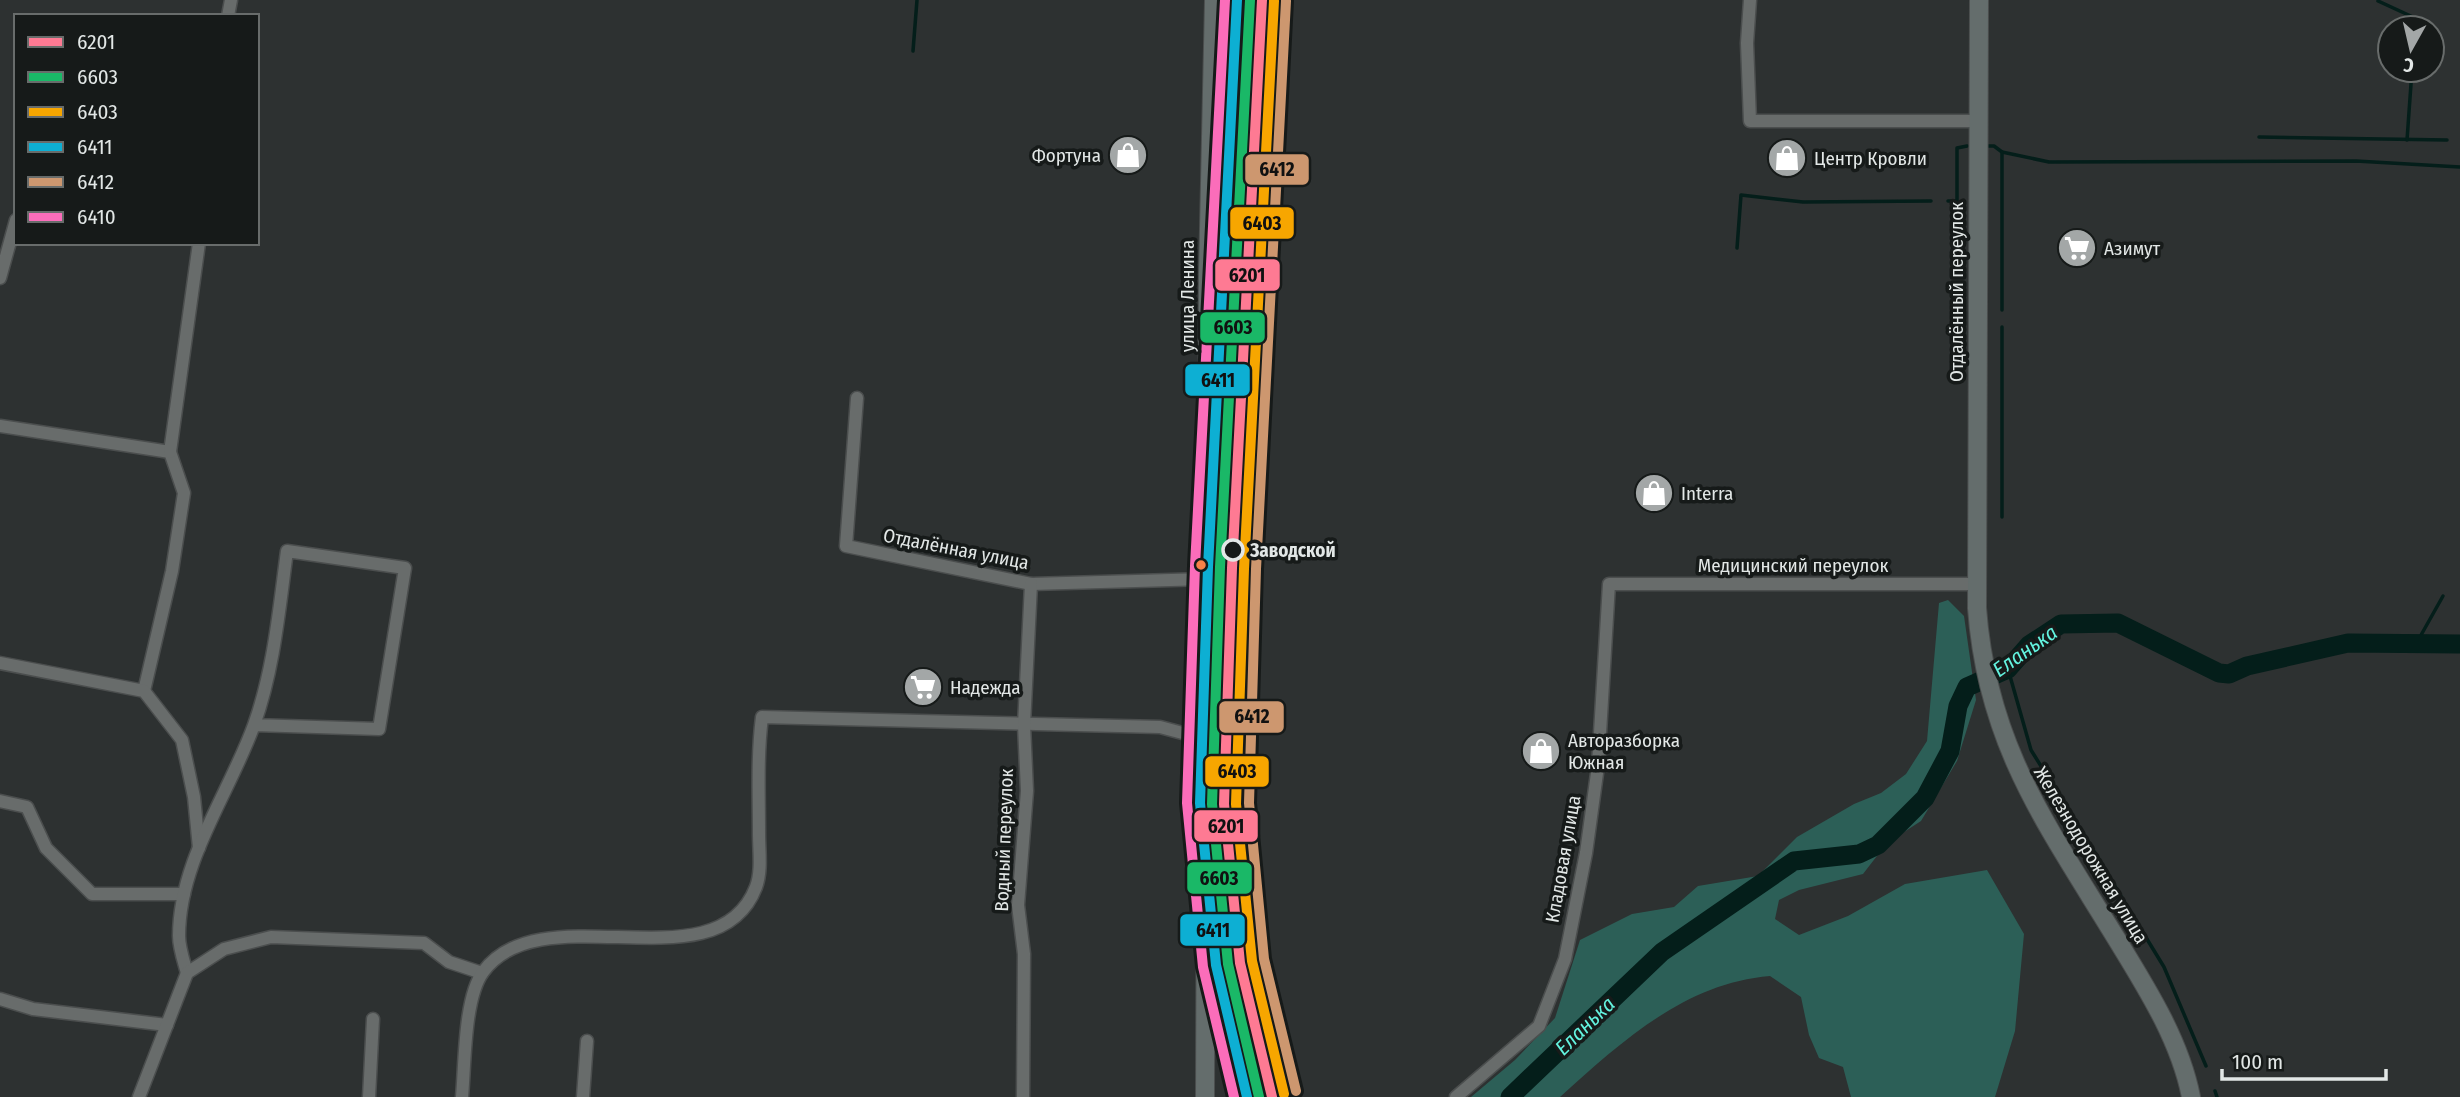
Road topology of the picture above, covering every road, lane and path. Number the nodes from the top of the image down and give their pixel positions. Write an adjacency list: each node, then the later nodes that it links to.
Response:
1 (1214, 0): 11 (main road, улица Ленина)
2 (1750, 0): 4 (street)
3 (1979, 0): 4 (main road, Отдалённый переулок)
4 (1978, 121): 14 (main road, Отдалённый переулок)
5 (14, 227): 7 (street)
6 (199, 245): 10 (street)
7 (0, 278)
8 (857, 398): 12 (street, Отдалённая улица)
9 (0, 426): 10 (street)
10 (170, 452): 16 (street)
11 (1206, 579): 12 (street, Отдалённая улица); 19 (main road, улица Ленина)
12 (1031, 584): 18 (street, Водный переулок)
13 (1609, 584): 14 (street, Медицинский переулок); 35 (street, Кладовая улица)
14 (1977, 584): 36 (main road, Железнодорожная улица)
15 (0, 663): 16 (street)
16 (144, 691): 21 (street)
17 (254, 725): 17 (street); 21 (street)
18 (1024, 725): 19 (street); 24 (street); 33 (street, Водный переулок)
19 (1205, 739): 34 (main road, улица Ленина)
20 (0, 801): 22 (street)
21 (199, 849): 22 (street)
22 (184, 894): 23 (street)
23 (187, 973): 24 (street); 27 (street)
24 (482, 973): 31 (street)
25 (0, 999): 27 (street)
26 (373, 1019): 30 (street)
27 (167, 1025): 29 (street)
28 (587, 1041): 32 (street)
29 (139, 1097)
30 (369, 1097)
31 (462, 1097)
32 (583, 1097)
33 (1023, 1097)
34 (1205, 1097)
35 (1456, 1097)
36 (2191, 1097)

